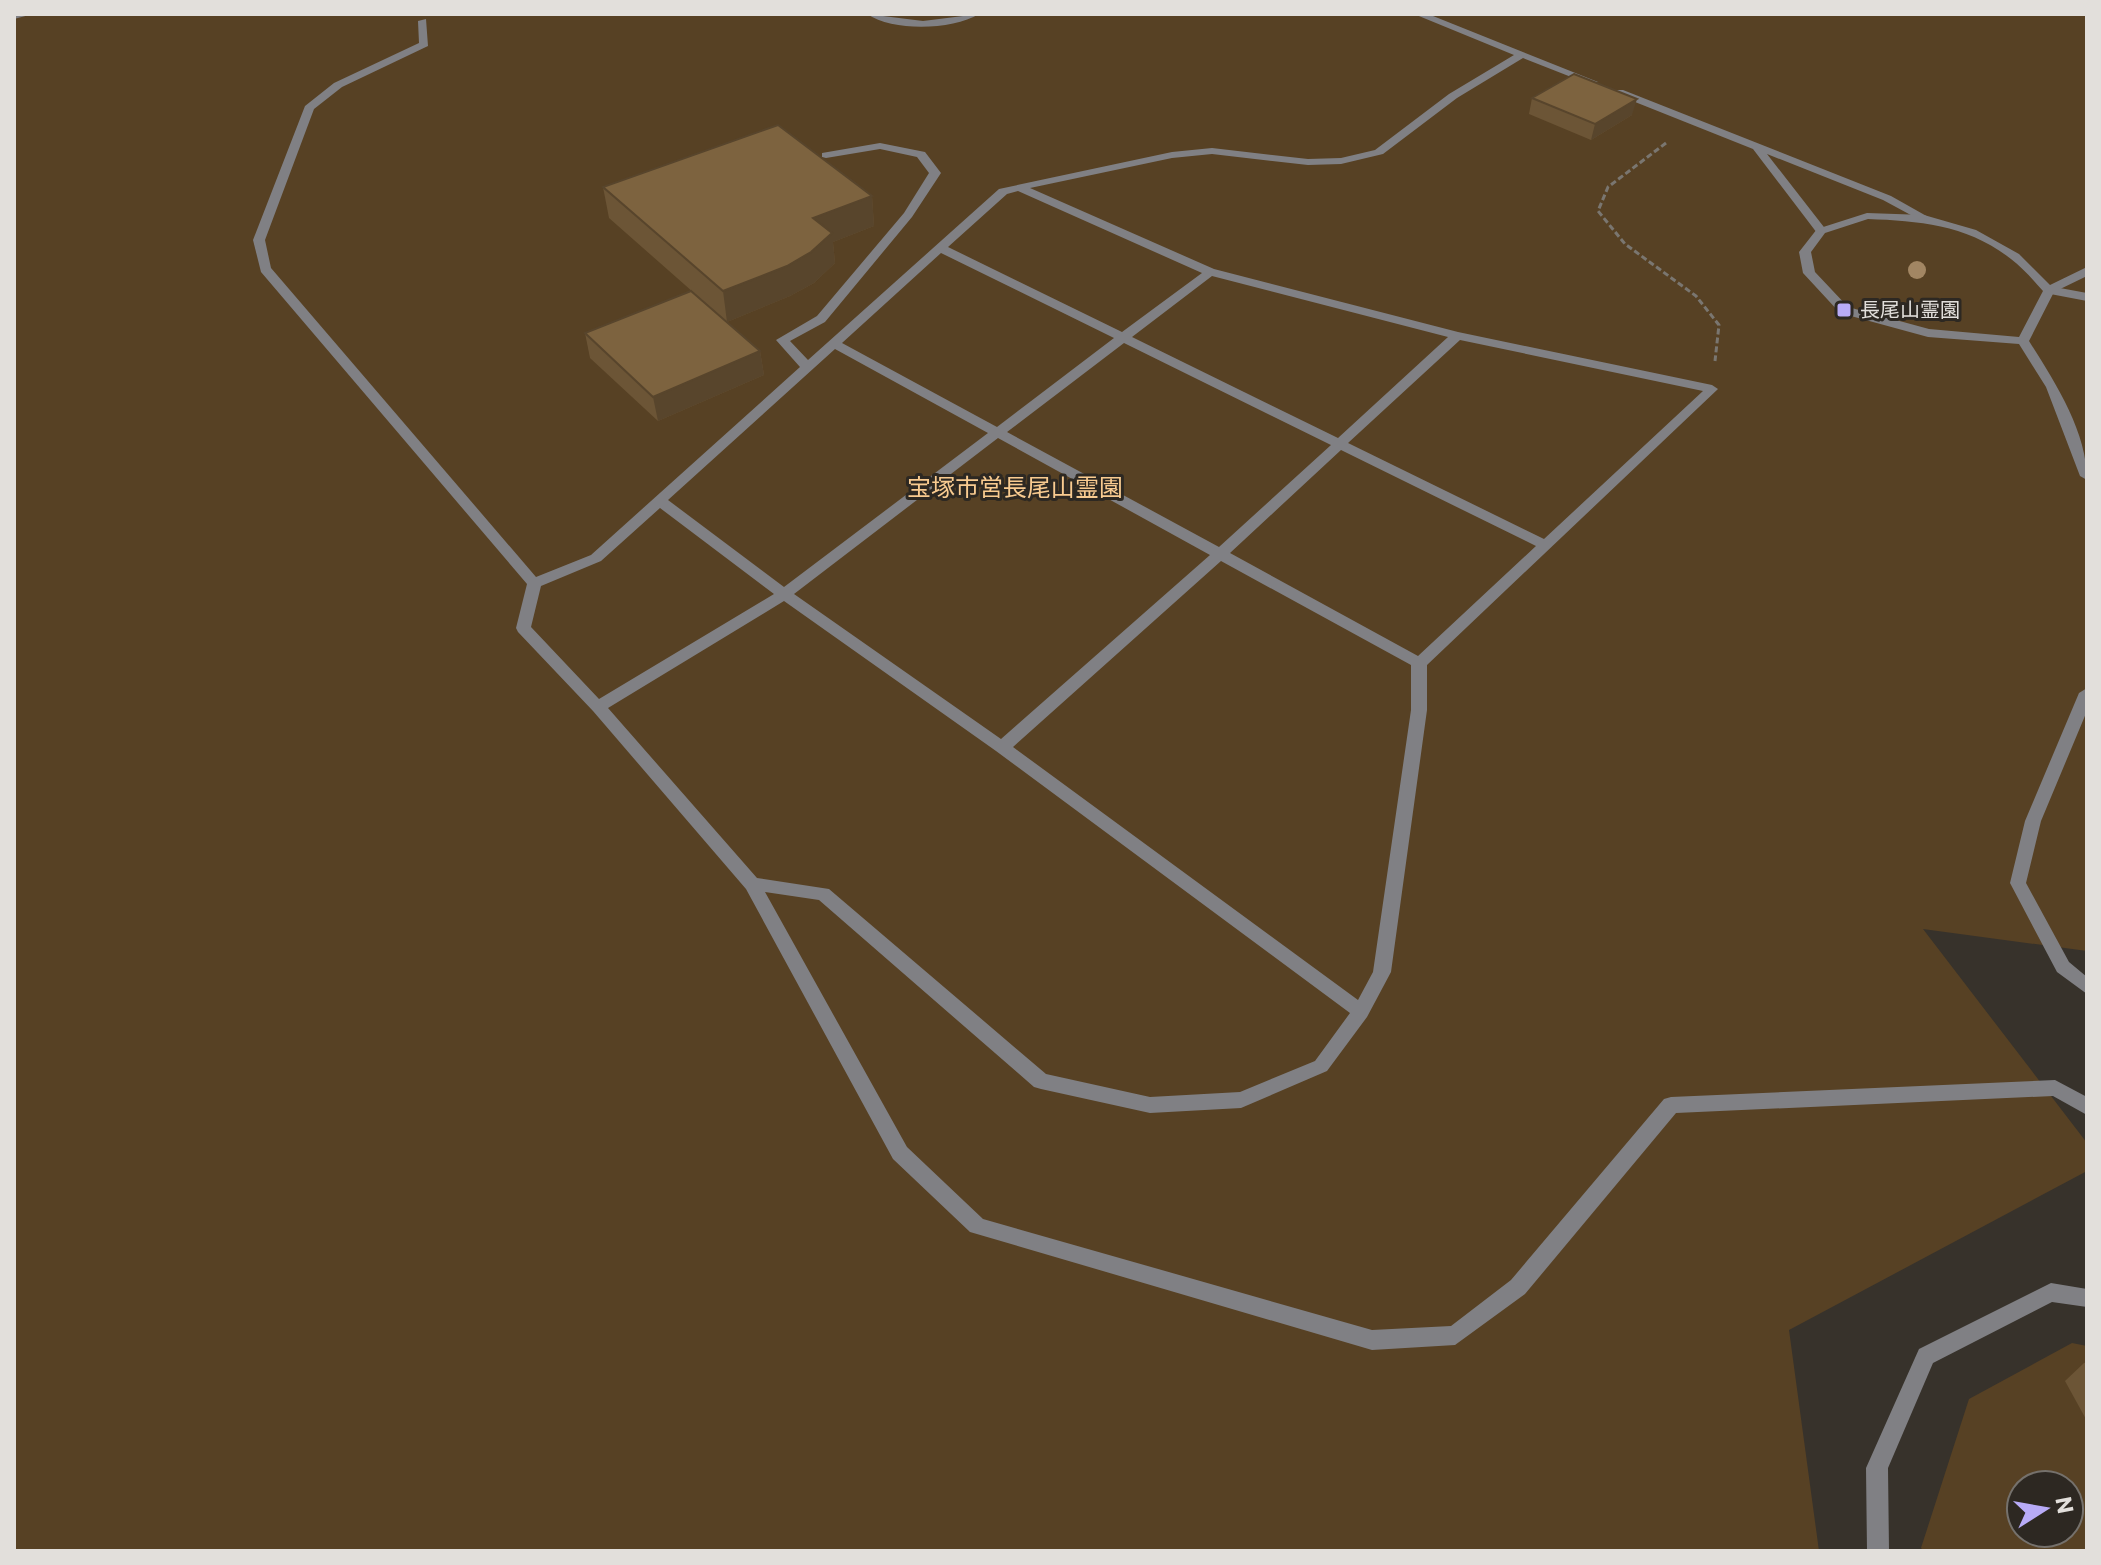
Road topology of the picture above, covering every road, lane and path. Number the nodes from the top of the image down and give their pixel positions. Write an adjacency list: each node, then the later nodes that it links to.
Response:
1 (28, 14): 5 (street)
2 (872, 14): 3 (street)
3 (974, 14)
4 (1419, 14): 7 (street)
5 (14, 16)
6 (423, 21): 31 (street)
7 (1523, 54): 8 (street); 11 (street)
8 (1693, 122): 9 (street); 24 (path)
9 (1757, 149): 12 (street); 13 (street)
10 (826, 155): 23 (street)
11 (1020, 188): 14 (street); 16 (street)
12 (1924, 218): 13 (street); 17 (street)
13 (1821, 231): 21 (street)
14 (940, 248): 20 (street); 22 (street)
15 (2087, 271): 17 (street)
16 (1210, 272): 19 (street); 20 (street)
17 (2049, 290): 18 (street); 21 (street)
18 (2087, 297)
19 (1457, 336): 24 (street); 26 (street)
20 (1123, 338): 25 (street); 26 (street)
21 (2023, 341): 27 (street)
22 (834, 343): 23 (street); 25 (street)
23 (807, 367): 28 (street)
24 (1712, 389): 29 (street)
25 (997, 433): 30 (street); 32 (street)
26 (1339, 444): 29 (street); 30 (street)
27 (2087, 476)
28 (659, 500): 31 (street); 32 (street)
29 (1545, 545): 33 (street)
30 (1218, 556): 33 (street); 36 (street)
31 (534, 583): 35 (street)
32 (784, 594): 35 (street); 36 (street)
33 (1419, 663): 39 (street)
34 (2087, 693): 38 (street)
35 (598, 707): 37 (street)
36 (1002, 747): 39 (street)
37 (752, 884): 39 (street); 40 (street)
38 (2087, 987)
39 (1361, 1012)
40 (2087, 1107)
41 (2087, 1298): 42 (street)
42 (1878, 1551)

